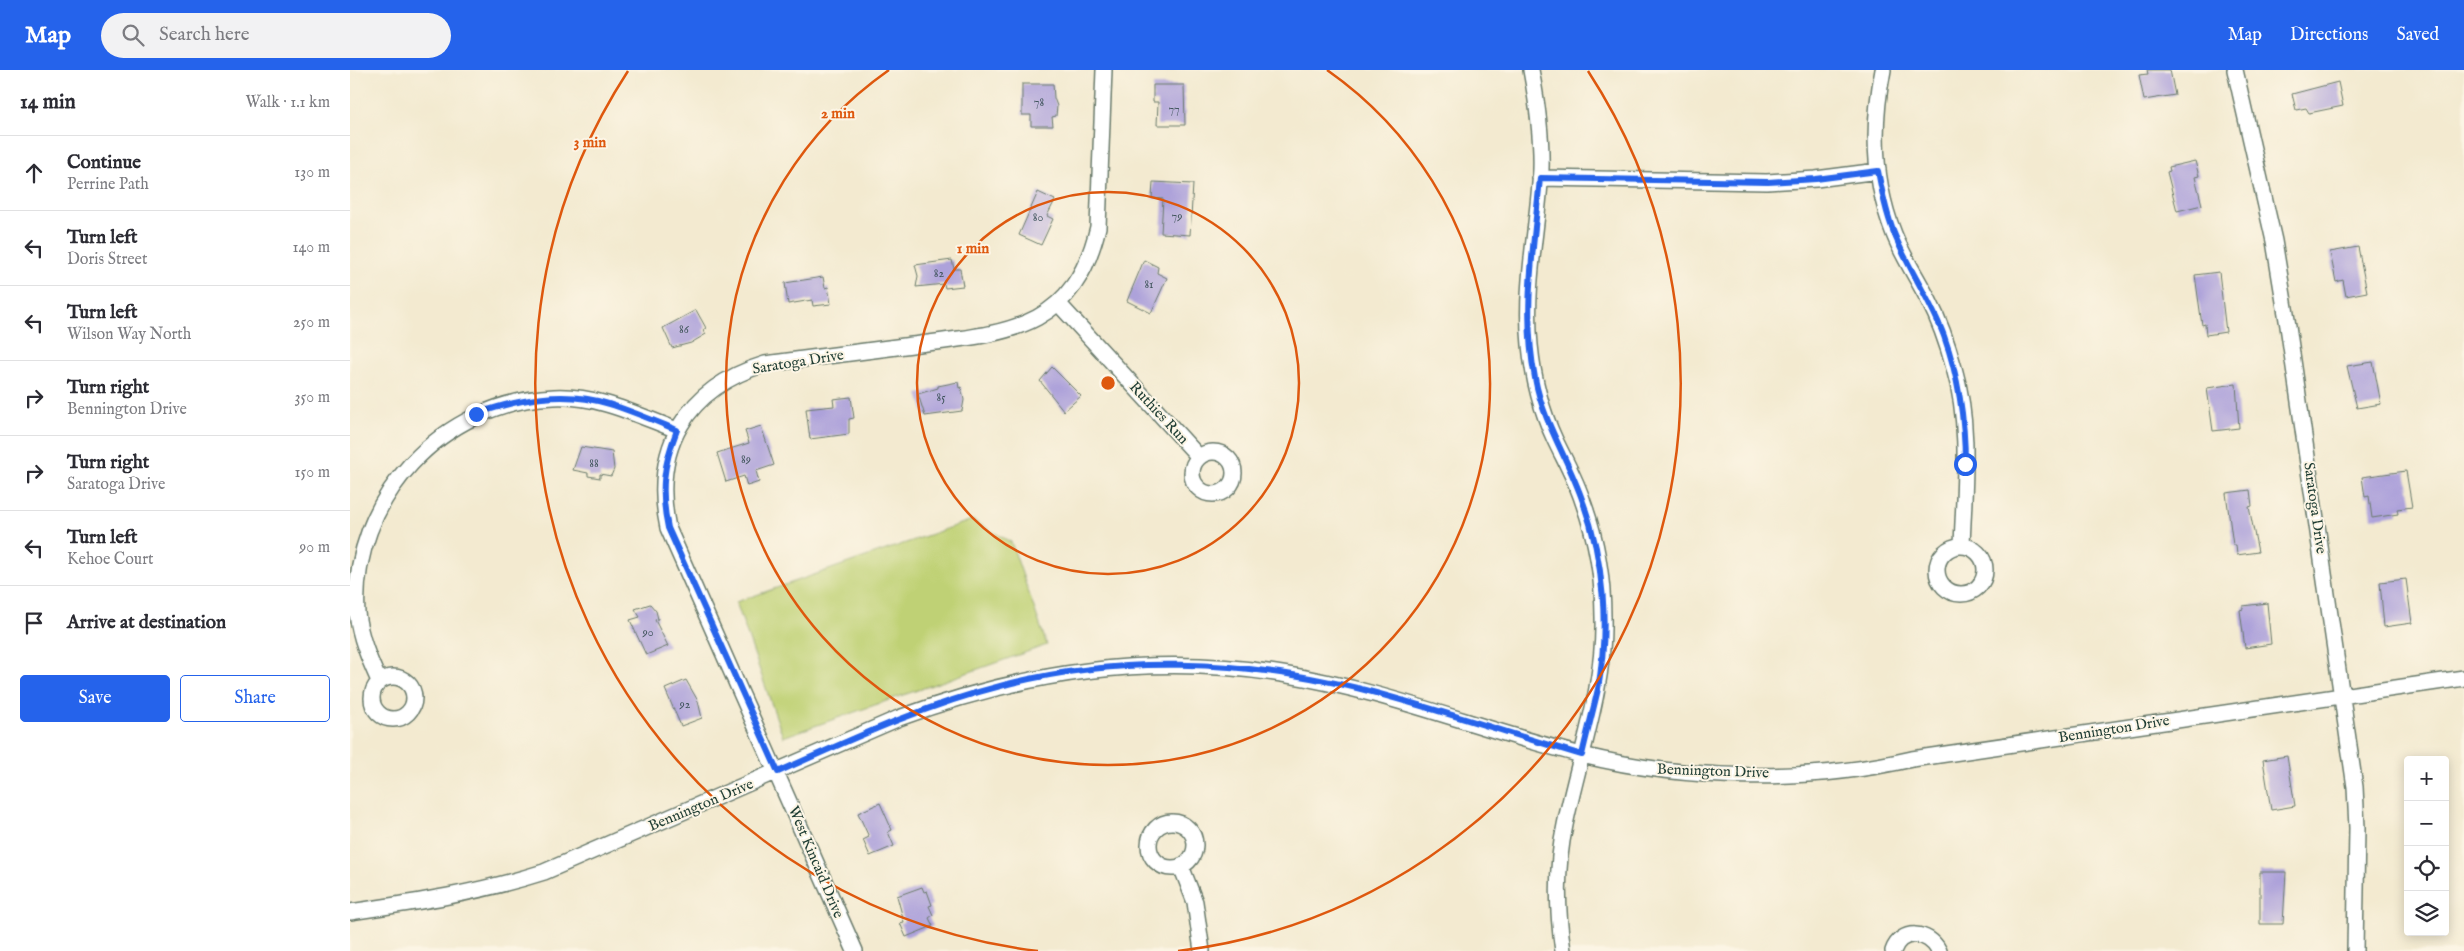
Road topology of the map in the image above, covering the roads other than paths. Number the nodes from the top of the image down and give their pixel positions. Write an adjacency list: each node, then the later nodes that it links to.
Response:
1 (1104, 70): 7 (street, Saratoga Drive)
2 (1532, 70): 6 (street)
3 (1883, 70): 5 (street)
4 (2235, 70): 13 (street, Saratoga Drive)
5 (1878, 171): 6 (street); 10 (street)
6 (1540, 178): 14 (street)
7 (1058, 303): 8 (street, Saratoga Drive); 9 (street, Ruthies Run)
8 (677, 430): 12 (street); 15 (street, Saratoga Drive)
9 (1199, 457)
10 (1962, 546)
11 (2464, 678): 13 (street, Bennington Drive)
12 (379, 681)
13 (2342, 694): 14 (street, Bennington Drive); 23 (street, Saratoga Drive)
14 (1582, 755): 15 (street, Bennington Drive); 20 (street)
15 (778, 772): 17 (street, Bennington Drive); 18 (street, West Kincaid Drive)
16 (1181, 866): 19 (street)
17 (350, 912)
18 (855, 951)
19 (1202, 951)
20 (1563, 951)
21 (1893, 951): 22 (street)
22 (1939, 951)
23 (2355, 951)

